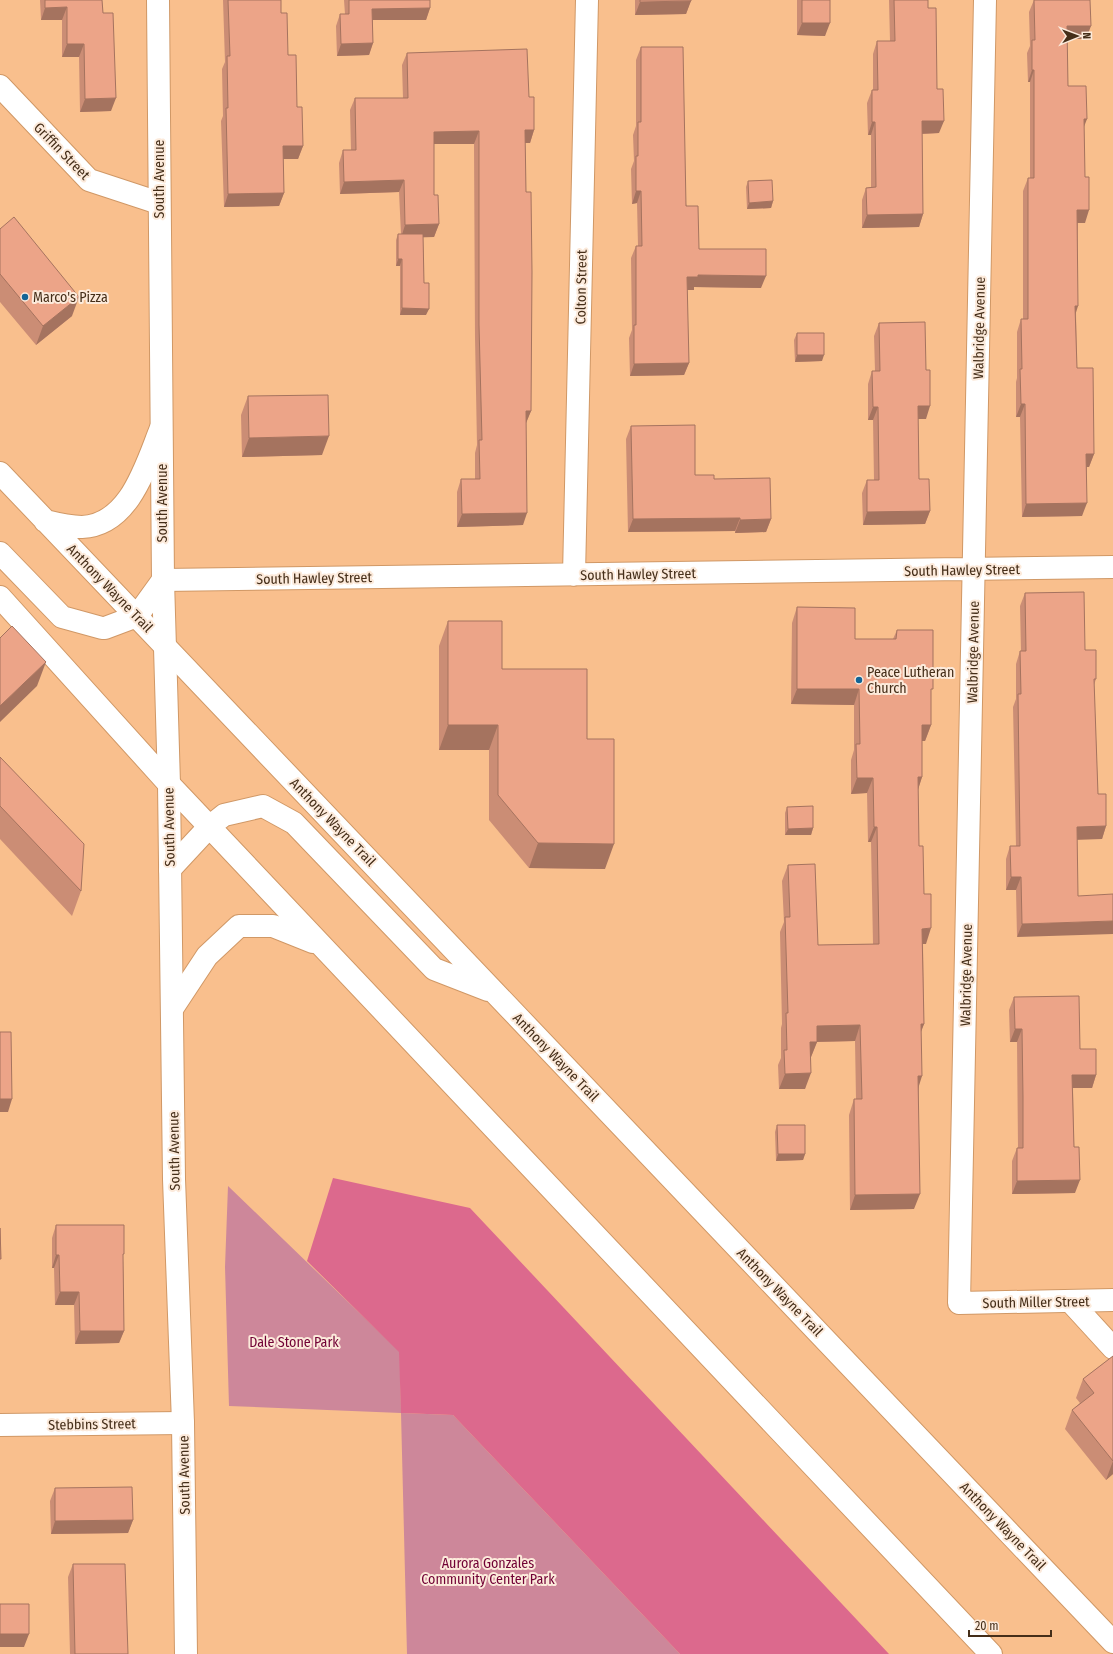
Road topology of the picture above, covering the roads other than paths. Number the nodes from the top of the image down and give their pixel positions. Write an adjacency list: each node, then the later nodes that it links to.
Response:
1 (158, 0): 5 (main road, South Avenue)
2 (587, 0): 12 (main road, Colton Street)
3 (985, 0): 11 (main road, Walbridge Avenue)
4 (0, 86): 5 (main road, Griffin Street)
5 (159, 203): 6 (main road, South Avenue)
6 (161, 428): 8 (main road); 13 (main road, South Avenue)
7 (0, 473): 8 (main road, Anthony Wayne Trail)
8 (45, 521): 15 (main road, Anthony Wayne Trail)
9 (0, 553): 15 (main road)
10 (1113, 568): 11 (main road, South Hawley Street)
11 (975, 570): 12 (main road, South Hawley Street); 25 (main road, Walbridge Avenue)
12 (574, 575): 13 (main road, South Hawley Street)
13 (162, 580): 15 (main road); 16 (main road, South Avenue)
14 (0, 597): 17 (main road)
15 (137, 616): 16 (main road, Anthony Wayne Trail)
16 (164, 644): 17 (main road, South Avenue); 21 (main road, Anthony Wayne Trail)
17 (169, 784): 18 (main road); 19 (main road, South Avenue)
18 (209, 827): 19 (main road); 20 (main road); 21 (main road)
19 (170, 869): 22 (main road, South Avenue)
20 (321, 946): 22 (main road); 31 (main road)
21 (495, 992): 29 (main road, Anthony Wayne Trail)
22 (172, 1009): 27 (main road, South Avenue)
23 (1113, 1300): 24 (main road, South Miller Street)
24 (1070, 1301): 25 (main road, South Miller Street); 26 (main road)
25 (959, 1303)
26 (1113, 1348)
27 (183, 1423): 28 (main road, Stebbins Street); 30 (main road, South Avenue)
28 (0, 1425)
29 (1113, 1642)
30 (186, 1654)
31 (991, 1654)

